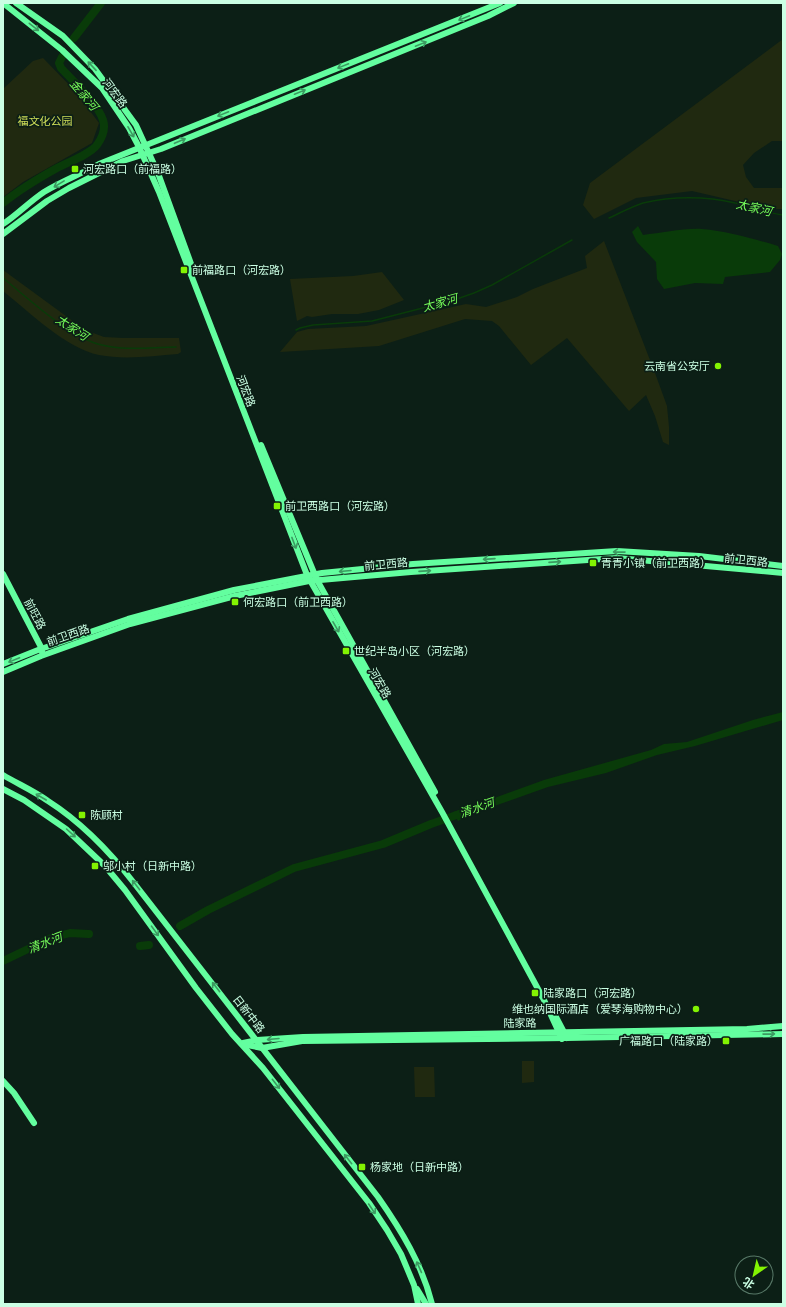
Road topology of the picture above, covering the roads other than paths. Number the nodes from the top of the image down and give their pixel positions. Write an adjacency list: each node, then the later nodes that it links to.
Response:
1 (3, 3): 7 (street, 河宏路, one-way to 7)
2 (16, 3): 7 (street, 河宏路, one-way to 2)
3 (500, 3): 5 (street, one-way to 5)
4 (514, 3): 6 (street, one-way to 4)
5 (379, 52): 6 (street); 7 (street, one-way to 7)
6 (382, 59): 8 (street, one-way to 6)
7 (142, 146): 8 (street, 河宏路); 9 (street, one-way to 9)
8 (146, 153): 10 (street); 14 (street, 河宏路); 15 (street, 河宏路, one-way to 15)
9 (3, 224)
10 (3, 234)
11 (783, 566): 14 (street, 前卫西路, one-way to 14)
12 (783, 573): 14 (street, 前卫西路, one-way to 12)
13 (3, 574): 17 (street, 前旺路)
14 (315, 577): 15 (street, 前卫西路); 22 (street, 河宏路)
15 (308, 578): 17 (street, 前卫西路); 22 (street, 河宏路, one-way to 22)
16 (3, 583): 17 (street, 前旺路)
17 (41, 652): 18 (street, 前卫西路, one-way to 18); 19 (street, 前卫西路)
18 (3, 664)
19 (3, 672)
20 (3, 775): 26 (street, 日新中路, one-way to 20)
21 (3, 789): 27 (street, one-way to 27)
22 (444, 811): 25 (street)
23 (783, 1026): 25 (street, 陆家路)
24 (783, 1034): 25 (street, 陆家路, one-way to 24)
25 (563, 1036): 26 (street, 陆家路, one-way to 26); 28 (street, 陆家路)
26 (257, 1040): 27 (street, 陆家路); 28 (street, 日新中路)
27 (241, 1044): 28 (street); 32 (street, one-way to 32)
28 (262, 1048): 31 (street, 日新中路, one-way to 28)
29 (3, 1081): 30 (street)
30 (34, 1123)
31 (424, 1280): 32 (street); 35 (street, 日新中路)
32 (414, 1284): 33 (street); 34 (street)
33 (418, 1304)
34 (426, 1304)
35 (432, 1304)

